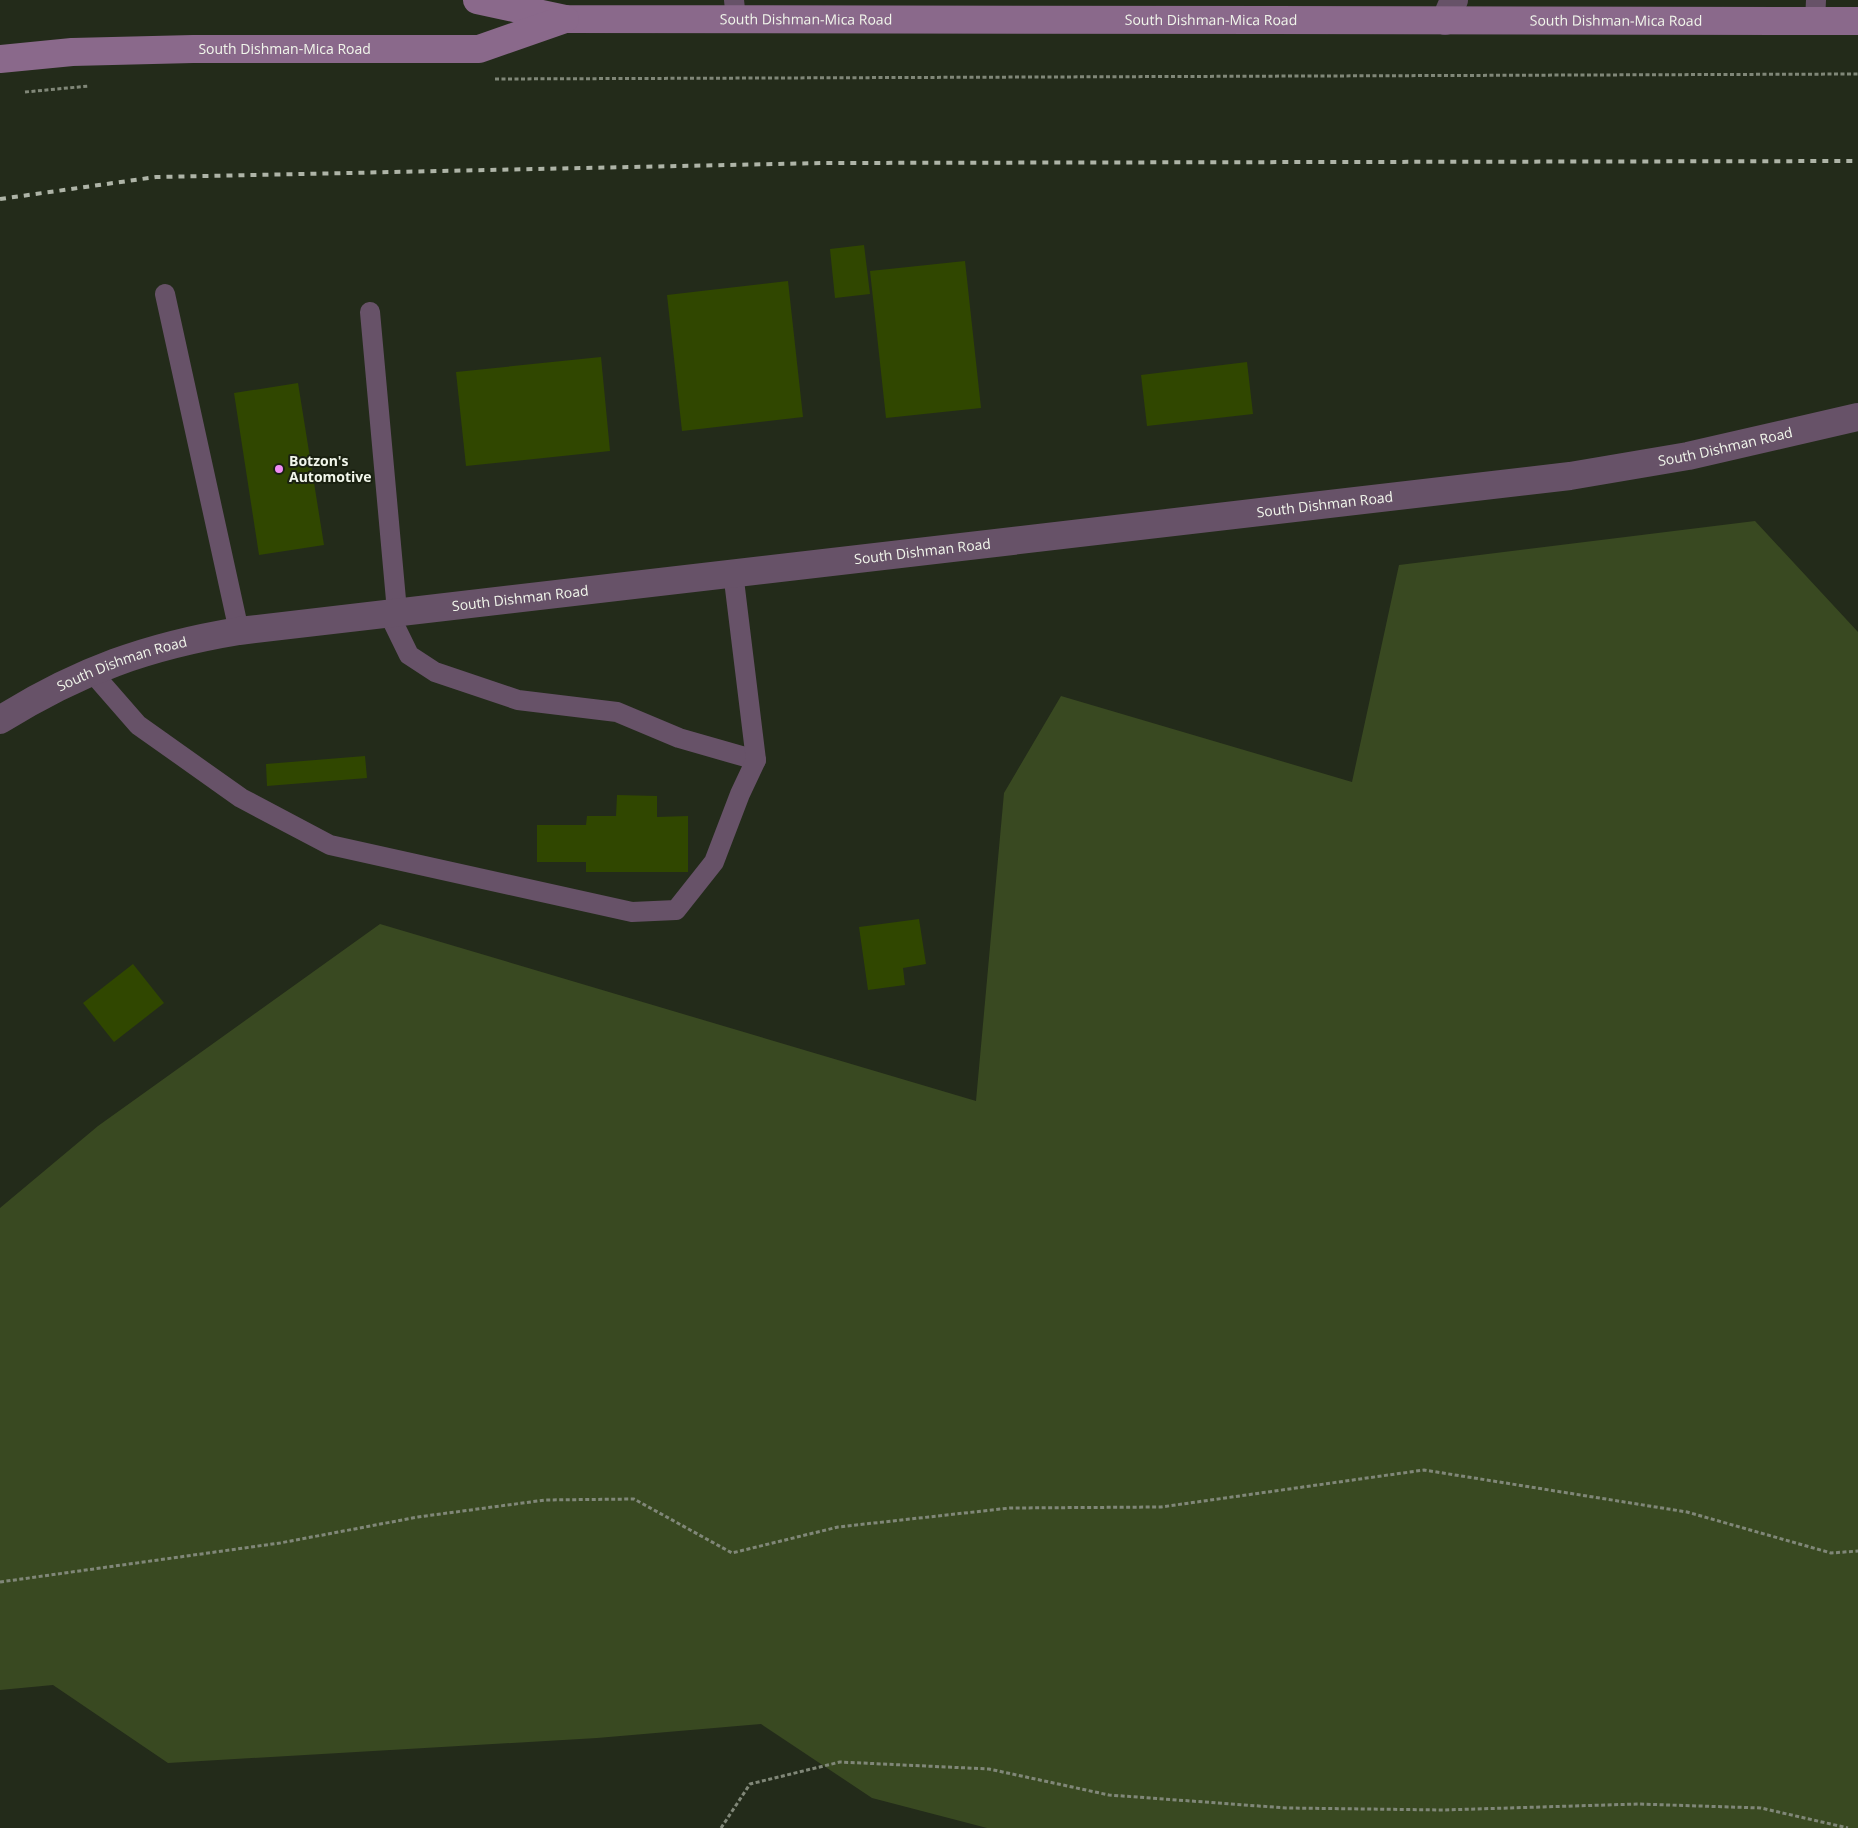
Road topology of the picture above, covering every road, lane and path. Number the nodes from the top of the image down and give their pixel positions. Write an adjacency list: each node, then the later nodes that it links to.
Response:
1 (477, 0): 5 (main road, South Dishman-Mica Road)
2 (735, 9): 3 (main road, South Dishman-Mica Road); 5 (main road, South Dishman-Mica Road)
3 (1450, 10): 4 (main road, South Dishman-Mica Road)
4 (1816, 10): 6 (main road, South Dishman-Mica Road)
5 (565, 19): 7 (main road, South Dishman-Mica Road)
6 (1858, 20)
7 (0, 59)
8 (1858, 74): 9 (path)
9 (491, 79)
10 (92, 86): 11 (path)
11 (25, 92)
12 (165, 294): 17 (lane)
13 (370, 312): 16 (lane)
14 (1858, 417): 15 (street, South Dishman Road)
15 (733, 572): 16 (street, South Dishman Road); 20 (lane)
16 (393, 612): 17 (street, South Dishman Road); 20 (lane)
17 (238, 631): 18 (street, South Dishman Road)
18 (90, 670): 19 (street, South Dishman Road); 20 (lane)
19 (0, 720)
20 (756, 760)
21 (1858, 1551): 22 (path)
22 (0, 1582)
23 (721, 1828): 24 (path)
24 (1848, 1828)

